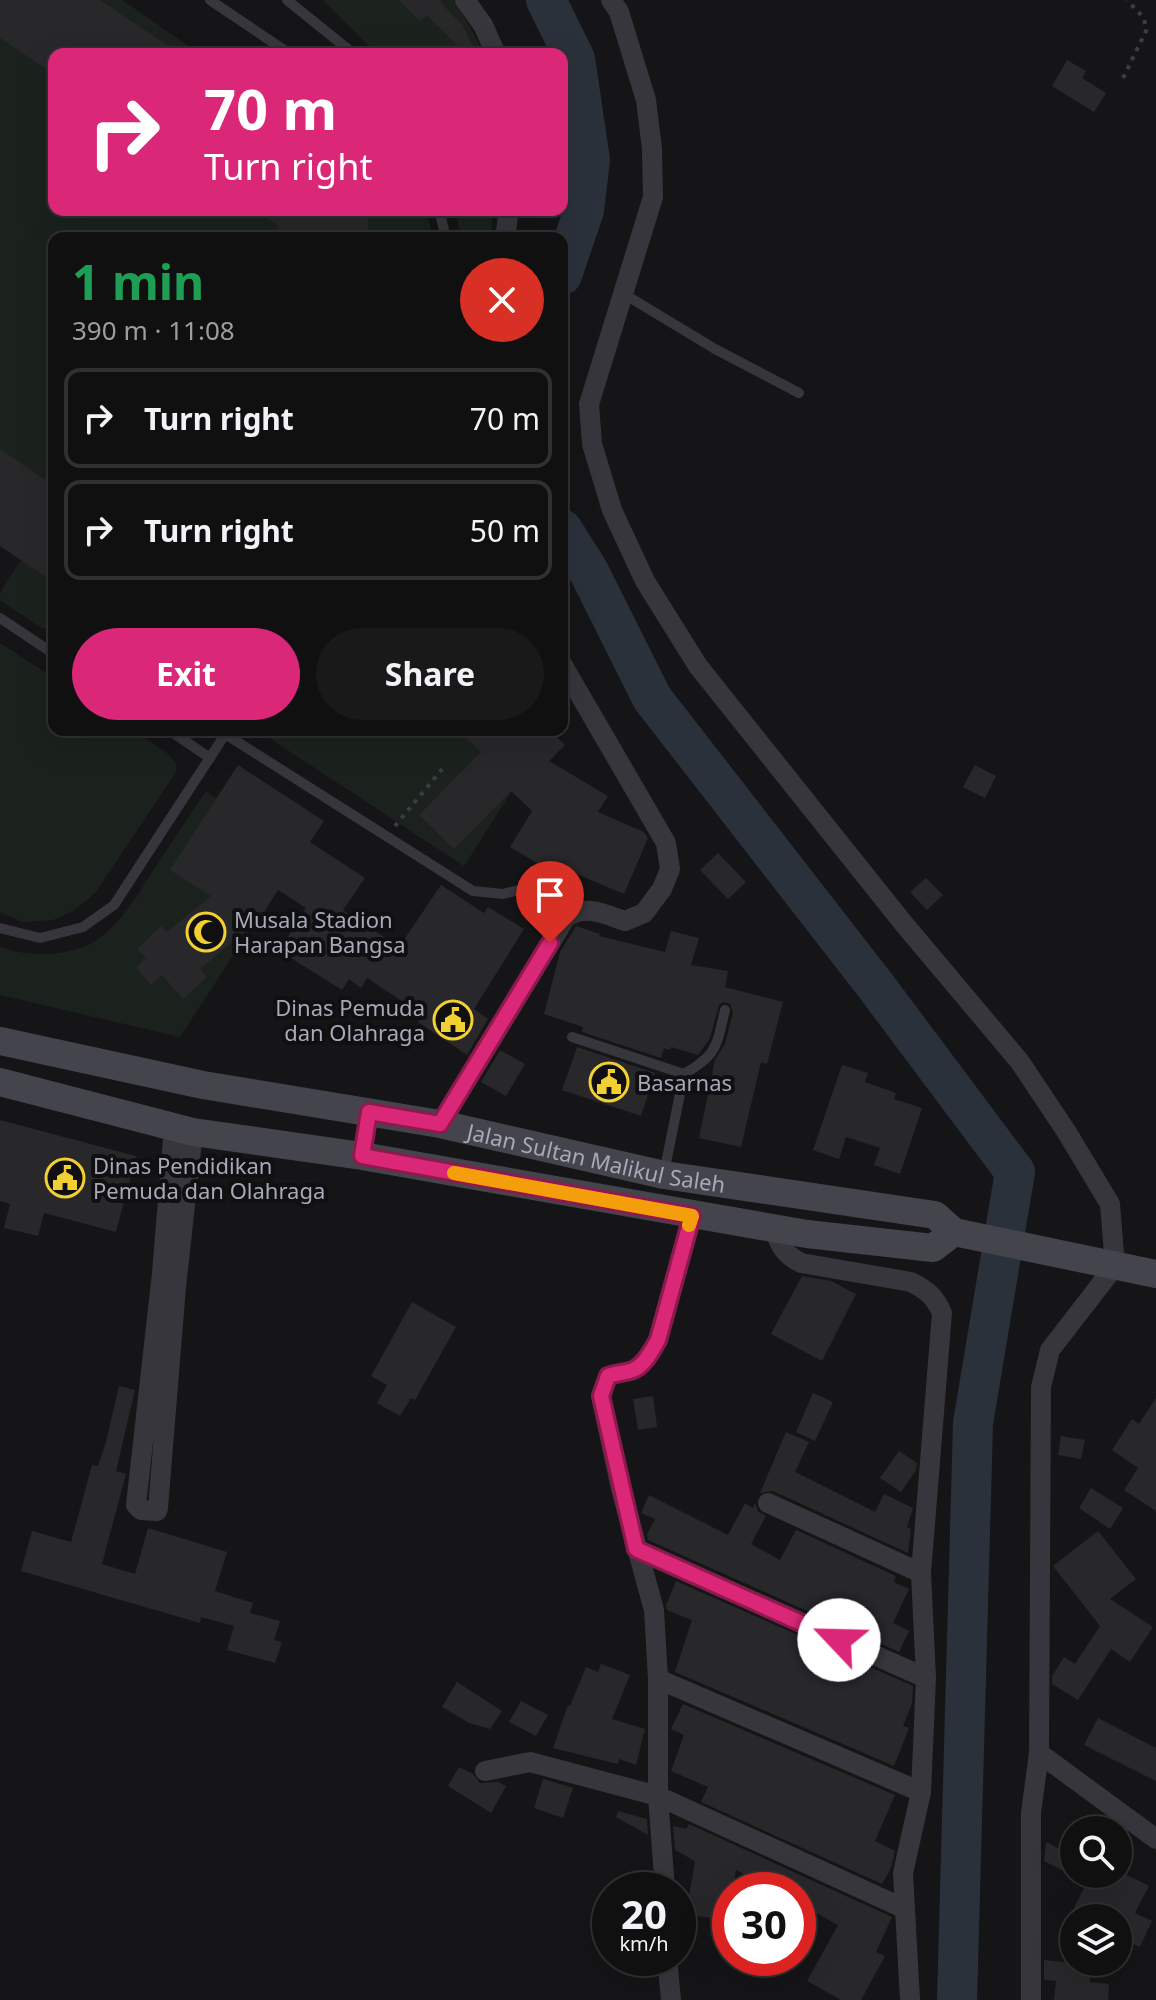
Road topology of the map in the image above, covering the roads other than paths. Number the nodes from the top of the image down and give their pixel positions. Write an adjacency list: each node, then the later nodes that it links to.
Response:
1 (210, 0): 6 (lane)
2 (287, 0): 5 (lane)
3 (465, 0): 8 (street)
4 (611, 0): 9 (street)
5 (300, 3): 7 (lane)
6 (281, 48)
7 (348, 48)
8 (493, 48)
9 (624, 294): 10 (lane); 33 (street)
10 (799, 393)
11 (0, 618): 12 (lane)
12 (48, 648)
13 (568, 674): 26 (street)
14 (178, 736): 17 (lane)
15 (224, 736): 17 (lane)
16 (232, 736): 18 (lane)
17 (210, 758): 19 (lane)
18 (538, 885)
19 (0, 928)
20 (725, 1010): 23 (lane)
21 (572, 1037): 23 (lane)
22 (0, 1041): 25 (main road, Jalan Sultan Malikul Saleh)
23 (684, 1074): 29 (lane)
24 (0, 1082): 27 (main road, Jalan Sultan Malikul Saleh)
25 (369, 1112): 26 (main road, Jalan Sultan Malikul Saleh); 28 (main road)
26 (440, 1124): 29 (main road, Jalan Sultan Malikul Saleh)
27 (183, 1129): 27 (street); 28 (main road, Jalan Sultan Malikul Saleh)
28 (362, 1156): 30 (main road, Jalan Sultan Malikul Saleh)
29 (664, 1175): 32 (main road, Jalan Sultan Malikul Saleh)
30 (692, 1216): 31 (main road, Jalan Sultan Malikul Saleh); 36 (street)
31 (774, 1229): 32 (main road, Jalan Sultan Malikul Saleh); 37 (street)
32 (961, 1234): 33 (main road, Jalan Sultan Malikul Saleh)
33 (1115, 1266): 34 (main road, Jalan Sultan Malikul Saleh); 40 (street)
34 (1156, 1274)
35 (768, 1503): 37 (street)
36 (636, 1549): 38 (street); 39 (street)
37 (921, 1573): 38 (street)
38 (926, 1678): 42 (street)
39 (658, 1679): 42 (street); 43 (street)
40 (1039, 1753): 44 (street); 50 (street)
41 (485, 1771): 43 (street)
42 (921, 1792): 46 (street)
43 (658, 1796): 45 (street); 46 (street)
44 (1156, 1839)
45 (664, 1872)
46 (903, 1908): 49 (street)
47 (669, 1976): 48 (street)
48 (671, 2000)
49 (910, 2000)
50 (1031, 2000)

